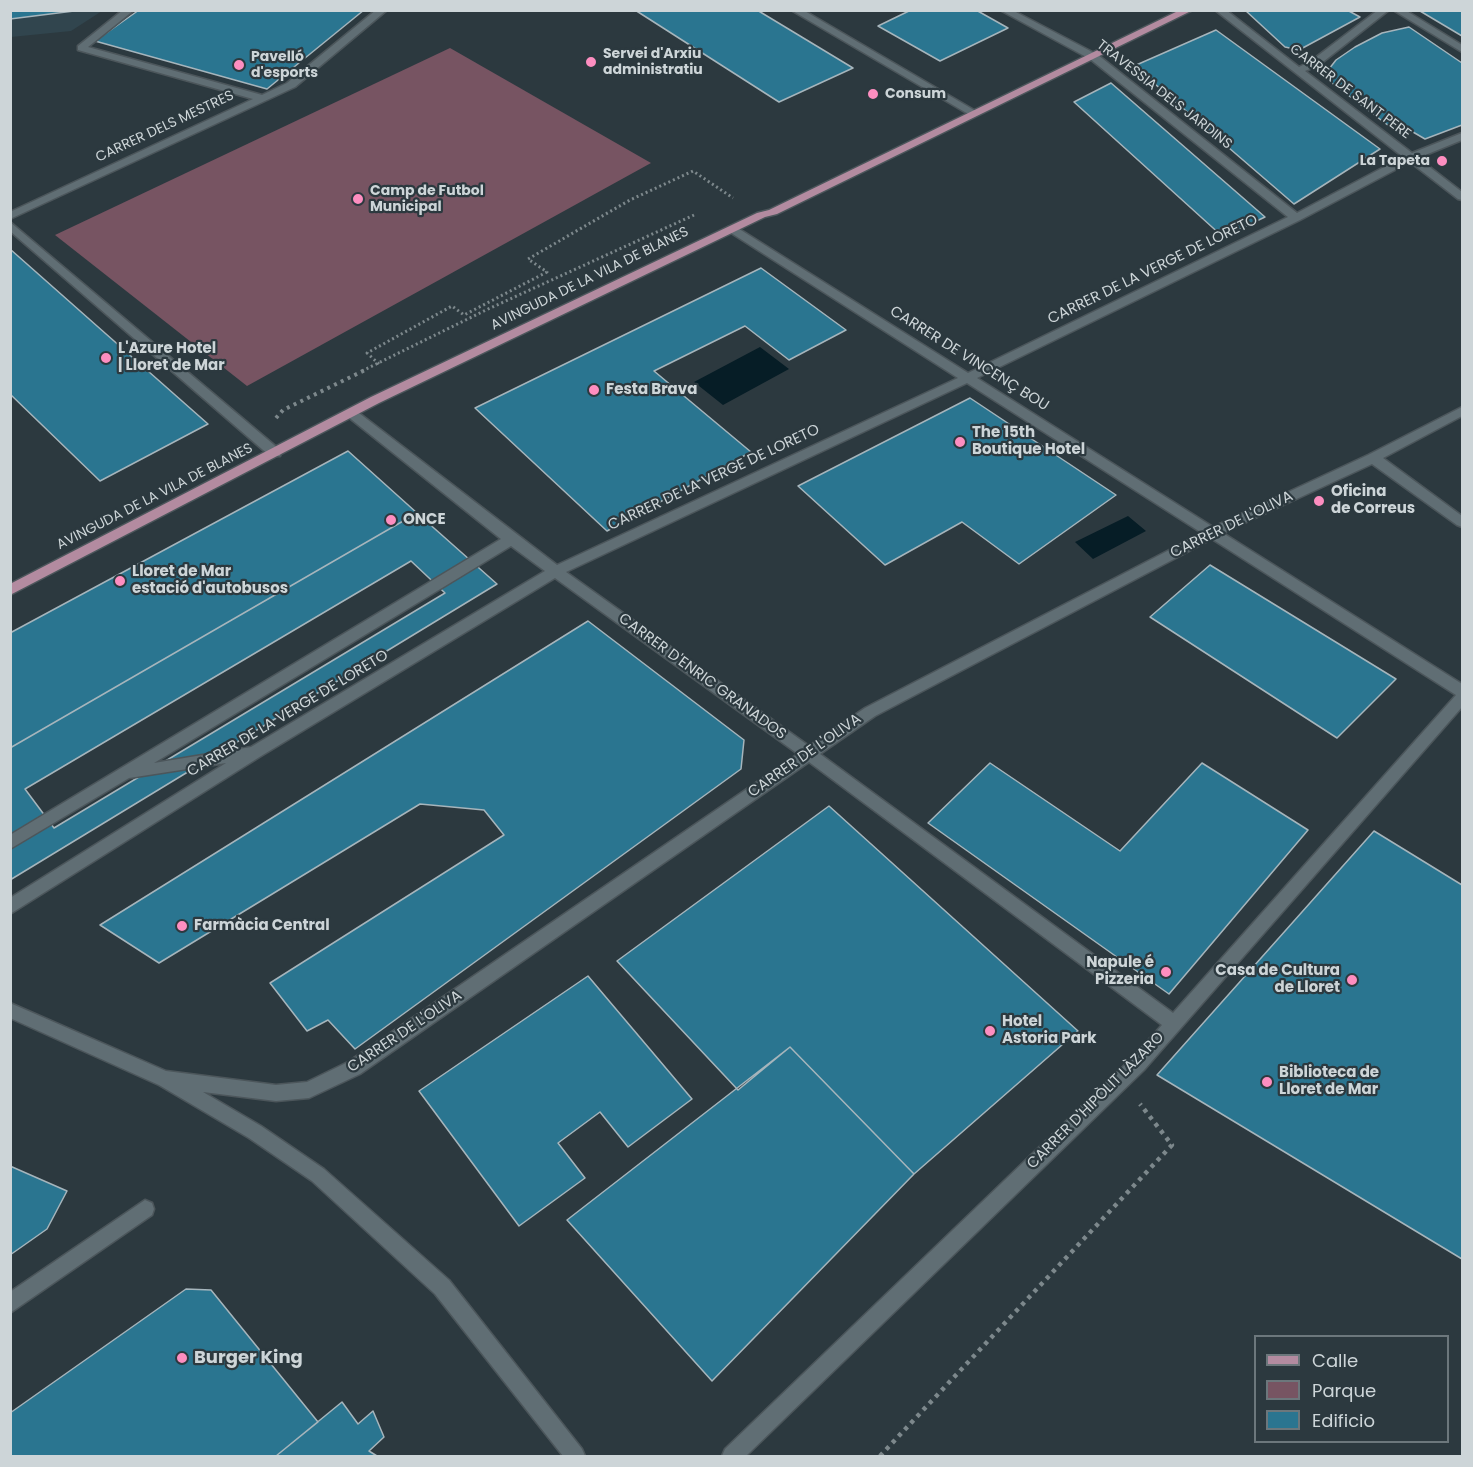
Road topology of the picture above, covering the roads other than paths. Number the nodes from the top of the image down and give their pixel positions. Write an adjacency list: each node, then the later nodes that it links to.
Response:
1 (130, 10): 12 (street)
2 (383, 10): 12 (street, CARRER DELS MESTRES)
3 (795, 10): 13 (street)
4 (1004, 10): 10 (street, TRAVESSIA DELS JARDINS)
5 (1189, 10): 10 (main road, AVINGUDA DE LA VILA DE BLANES)
6 (1219, 10): 11 (street, CARRER DE SANT PERE)
7 (1385, 10): 11 (street)
8 (1397, 10): 9 (street)
9 (1462, 49)
10 (1094, 57): 13 (main road, AVINGUDA DE LA VILA DE BLANES); 18 (street, TRAVESSIA DELS JARDINS)
11 (1298, 71): 15 (street, CARRER DE SANT PERE)
12 (262, 98): 17 (street, CARRER DELS MESTRES)
13 (974, 113): 20 (main road, AVINGUDA DE LA VILA DE BLANES)
14 (1462, 136): 15 (street, CARRER DE LA VERGE DE LORETO)
15 (1411, 157): 16 (street, CARRER DE SANT PERE); 18 (street, CARRER DE LA VERGE DE LORETO)
16 (1462, 197)
17 (10, 216)
18 (1296, 218): 21 (street, CARRER DE LA VERGE DE LORETO)
19 (10, 225): 24 (street)
20 (732, 229): 21 (street, CARRER DE VINCENÇ BOU); 23 (main road, AVINGUDA DE LA VILA DE BLANES)
21 (968, 378): 27 (street, CARRER DE VINCENÇ BOU); 29 (street, CARRER DE LA VERGE DE LORETO)
22 (1462, 411): 25 (street, CARRER DE L'OLIVA)
23 (351, 412): 24 (main road, AVINGUDA DE LA VILA DE BLANES); 28 (street, CARRER D'ENRIC GRANADOS)
24 (275, 453): 30 (main road, AVINGUDA DE LA VILA DE BLANES)
25 (1373, 458): 26 (street); 27 (street, CARRER DE L'OLIVA)
26 (1462, 522)
27 (1212, 533): 31 (street, CARRER DE VINCENÇ BOU); 34 (street, CARRER DE L'OLIVA)
28 (511, 539): 29 (street, CARRER D'ENRIC GRANADOS); 35 (street)
29 (556, 571): 33 (street, CARRER DE LA VERGE DE LORETO); 34 (street, CARRER D'ENRIC GRANADOS)
30 (10, 590)
31 (1462, 691)
32 (1462, 698): 39 (street, CARRER D'HIPÒLIT LÀZARO)
33 (256, 752): 35 (street); 37 (street, CARRER DE LA VERGE DE LORETO)
34 (808, 754): 39 (street, CARRER D'ENRIC GRANADOS); 40 (street, CARRER DE L'OLIVA)
35 (122, 775): 36 (street)
36 (10, 843)
37 (10, 907)
38 (10, 1010): 40 (street)
39 (1173, 1023): 44 (street, CARRER D'HIPÒLIT LÀZARO)
40 (165, 1079): 43 (street)
41 (145, 1209): 42 (street)
42 (10, 1304)
43 (575, 1456)
44 (732, 1456)

